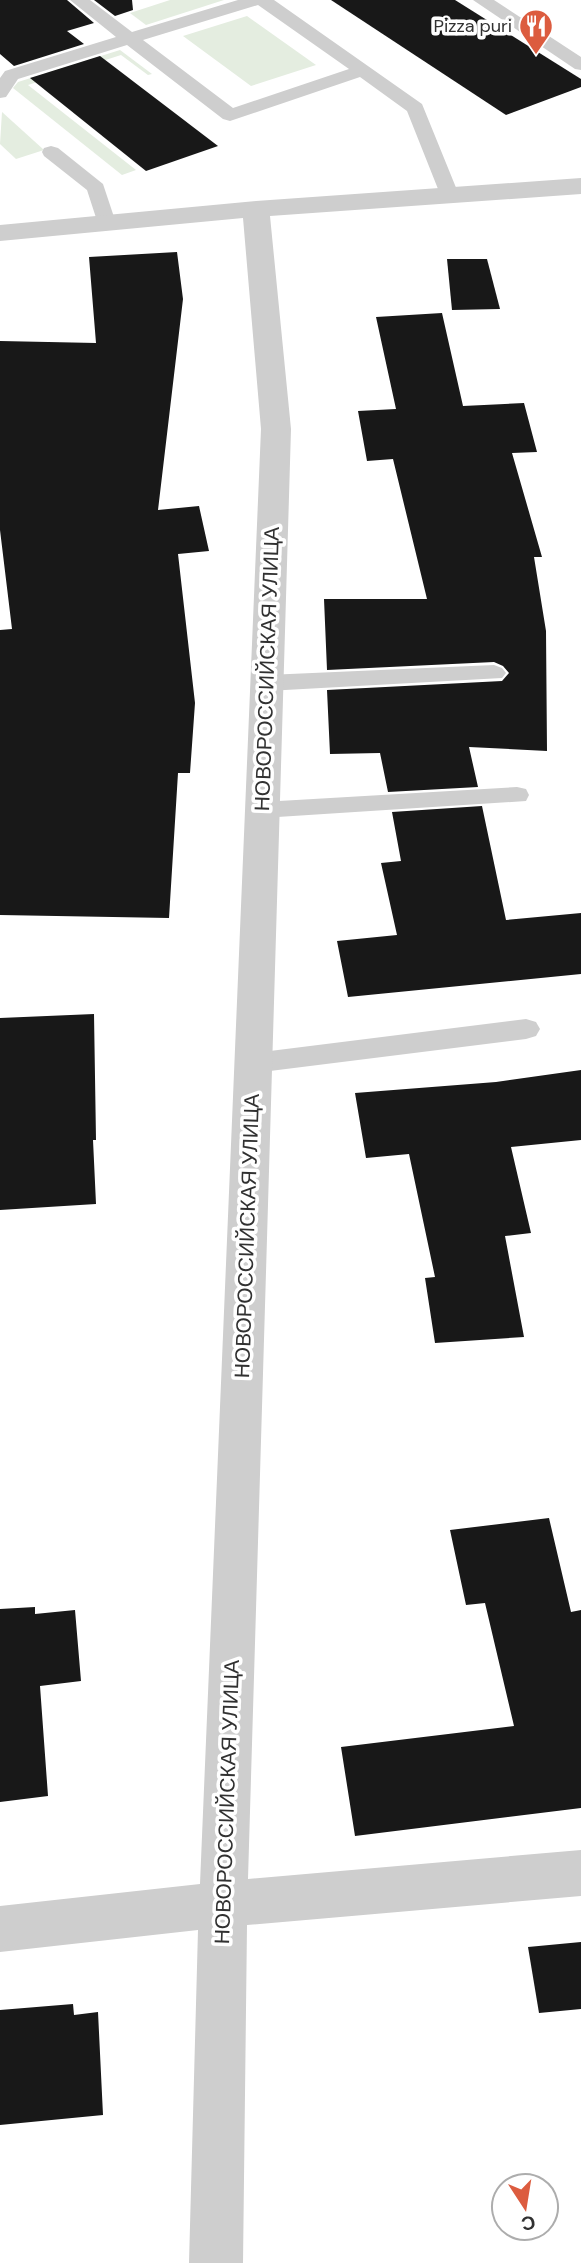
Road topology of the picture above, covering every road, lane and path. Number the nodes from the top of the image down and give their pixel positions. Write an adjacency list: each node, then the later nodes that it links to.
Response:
1 (79, 0): 5 (lane)
2 (256, 0): 5 (lane)
3 (263, 0): 7 (lane)
4 (482, 0): 6 (lane)
5 (129, 38): 7 (lane); 8 (lane)
6 (581, 65)
7 (361, 71): 11 (lane)
8 (0, 93)
9 (51, 152): 13 (lane)
10 (581, 186): 11 (street)
11 (449, 195): 12 (street)
12 (256, 209): 13 (street); 16 (street, НОВОРОССИЙСКАЯ УЛИЦА)
13 (106, 223): 14 (street)
14 (0, 233)
15 (494, 673): 16 (lane)
16 (267, 683): 18 (street, НОВОРОССИЙСКАЯ УЛИЦА)
17 (517, 796): 18 (lane)
18 (262, 810): 20 (street, НОВОРОССИЙСКАЯ УЛИЦА)
19 (526, 1029): 20 (lane)
20 (253, 1063): 22 (street, НОВОРОССИЙСКАЯ УЛИЦА)
21 (581, 1873): 22 (street)
22 (223, 1904): 23 (street); 24 (street, НОВОРОССИЙСКАЯ УЛИЦА)
23 (0, 1929)
24 (216, 2263)

